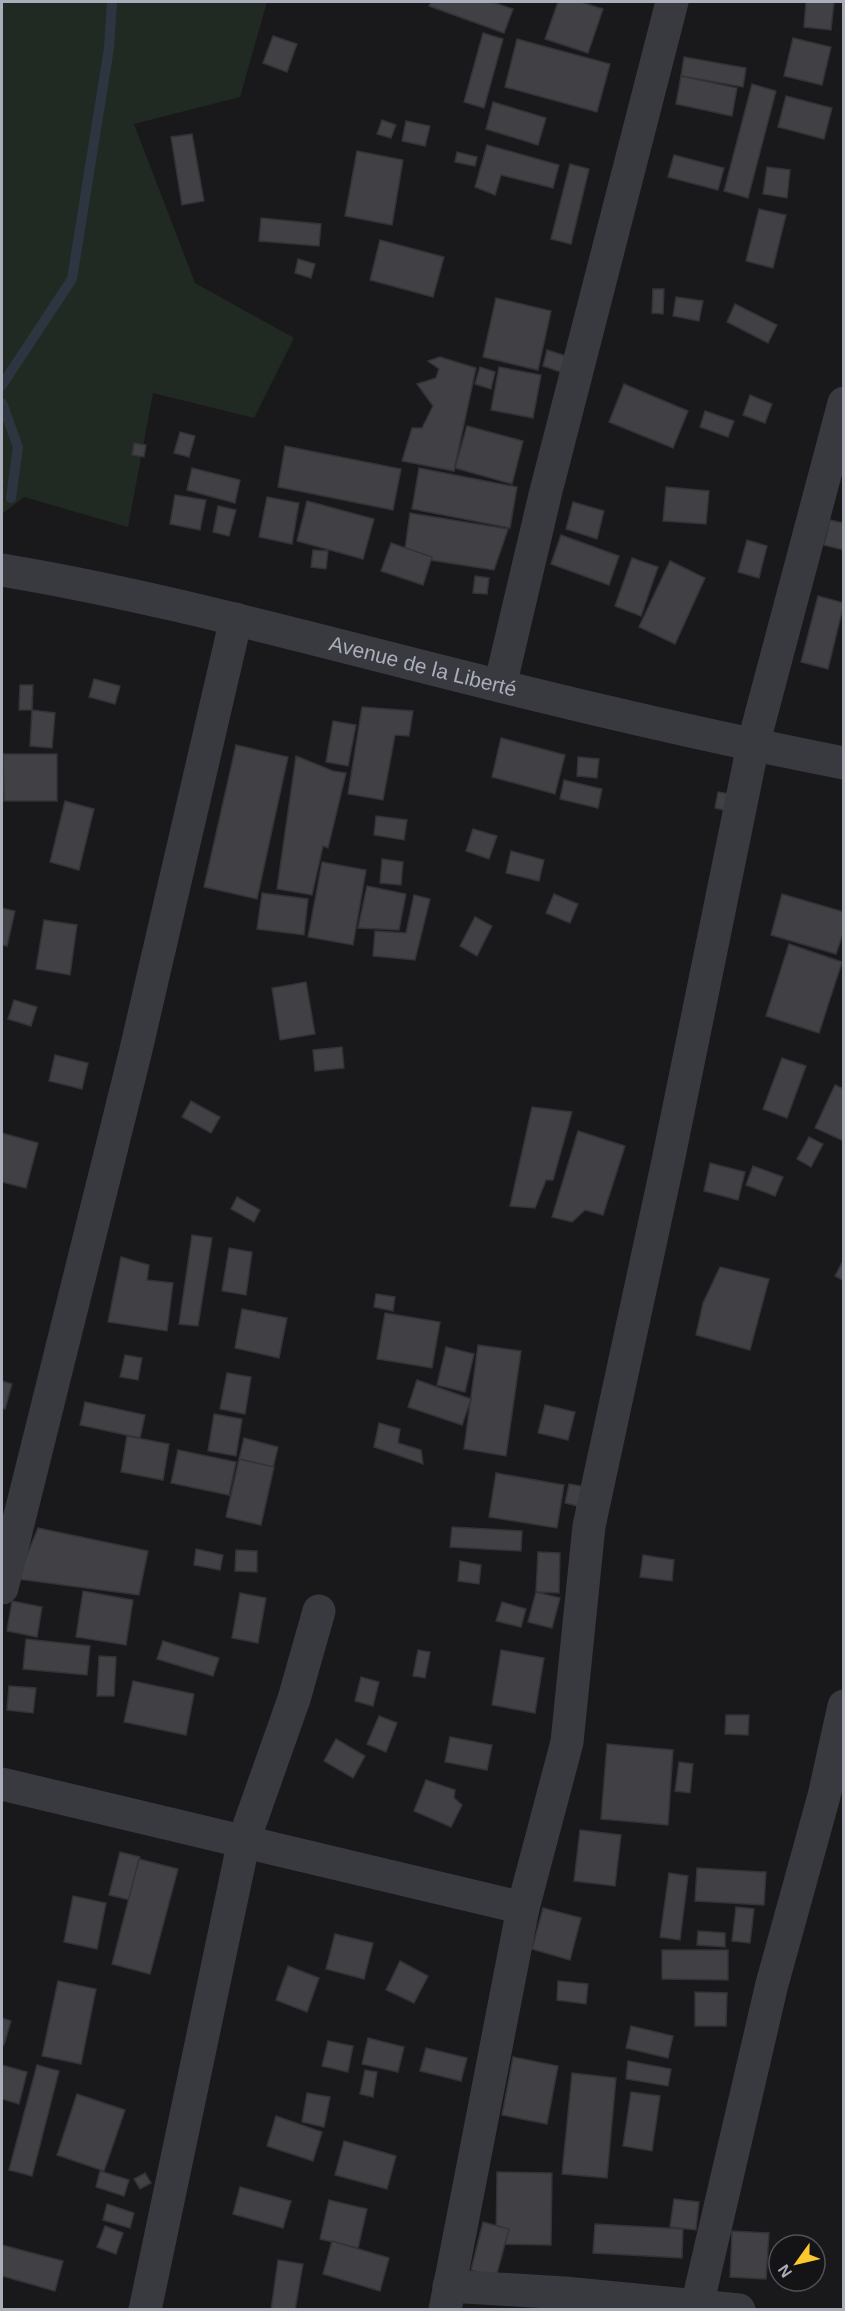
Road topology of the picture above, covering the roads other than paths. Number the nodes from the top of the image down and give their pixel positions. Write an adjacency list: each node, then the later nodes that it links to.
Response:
1 (672, 2): 5 (street)
2 (843, 403): 6 (street)
3 (2, 570): 4 (street, Avenue de la Liberté)
4 (236, 619): 5 (street, Avenue de la Liberté); 8 (street)
5 (501, 686): 6 (street, Avenue de la Liberté)
6 (753, 745): 7 (street, Avenue de la Liberté); 13 (street)
7 (843, 763)
8 (2, 1588)
9 (319, 1611): 12 (street)
10 (843, 1706): 15 (street)
11 (2, 1784): 12 (street)
12 (244, 1840): 13 (street); 16 (street)
13 (523, 1908): 14 (street)
14 (447, 2298): 15 (street)
15 (696, 2307): 17 (street)
16 (145, 2310)
17 (739, 2310)

